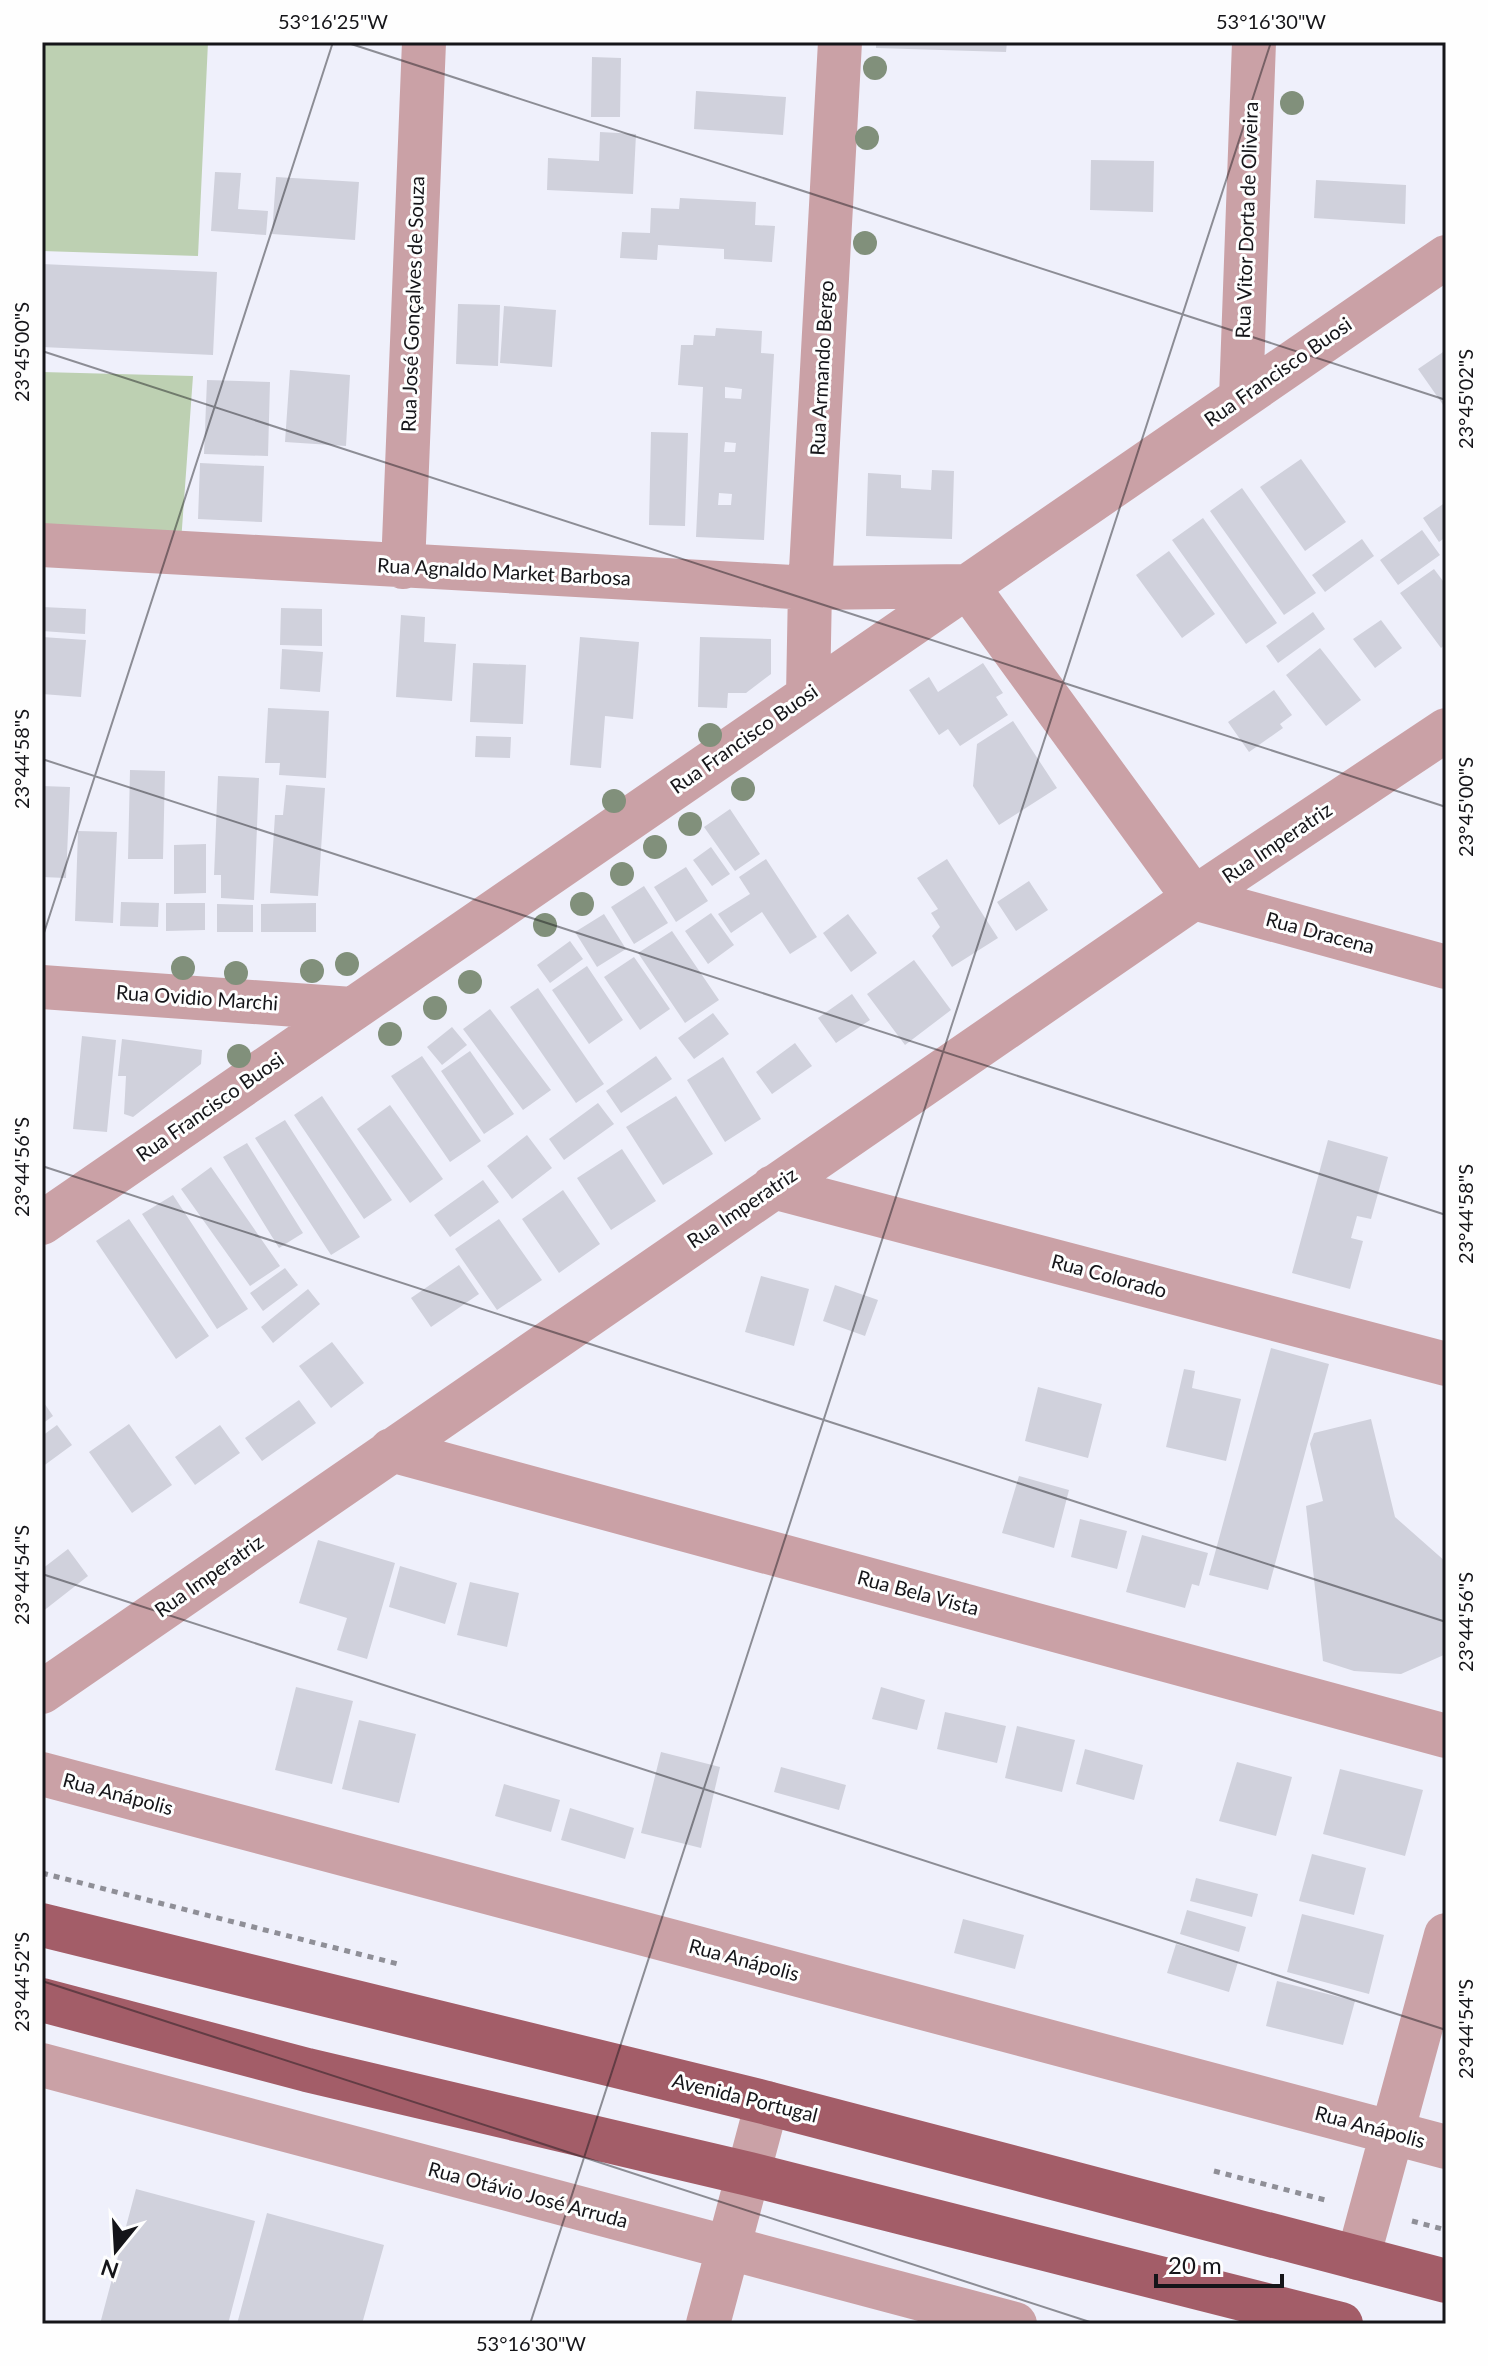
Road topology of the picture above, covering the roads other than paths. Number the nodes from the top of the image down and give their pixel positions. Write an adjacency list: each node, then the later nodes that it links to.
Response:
1 (424, 42): 7 (street, Rua José Gonçalves de Souza)
2 (840, 42): 9 (street, Rua Armando Bergo)
3 (1254, 42): 5 (street, Rua Vitor Dorta de Oliveira)
4 (1446, 257): 5 (street, Rua Francisco Buosi)
5 (1241, 398): 8 (street, Rua Francisco Buosi)
6 (42, 545): 7 (street, Rua Agnaldo Market Barbosa)
7 (403, 567): 9 (street, Rua Agnaldo Market Barbosa)
8 (967, 586): 9 (street, Rua Agnaldo Market Barbosa); 10 (street, Rua Francisco Buosi); 12 (street)
9 (810, 588): 10 (street, Rua Armando Bergo)
10 (808, 695): 15 (street, Rua Francisco Buosi)
11 (1446, 730): 12 (street, Rua Imperatriz)
12 (1194, 898): 13 (street, Rua Dracena); 16 (street, Rua Imperatriz)
13 (1446, 967)
14 (42, 987): 15 (street, Rua Ovidio Marchi)
15 (352, 1009): 17 (street, Rua Francisco Buosi)
16 (773, 1187): 18 (street, Rua Colorado); 19 (street, Rua Imperatriz)
17 (42, 1223)
18 (1446, 1364)
19 (391, 1450): 20 (street, Rua Imperatriz); 21 (street, Rua Bela Vista)
20 (42, 1692)
21 (1446, 1736)
22 (42, 1774): 28 (street, Rua Anápolis)
23 (42, 1925): 27 (main road, Avenida Portugal)
24 (1446, 1935): 28 (street)
25 (42, 2000): 30 (main road)
26 (42, 2065): 31 (street, Rua Otávio José Arruda)
27 (767, 2103): 30 (street); 32 (main road, Avenida Portugal)
28 (1392, 2132): 29 (street, Rua Anápolis); 32 (street)
29 (1446, 2147)
30 (749, 2174): 31 (street); 36 (main road)
31 (730, 2249): 34 (street); 35 (street, Rua Otávio José Arruda)
32 (1358, 2258): 33 (main road, Avenida Portugal)
33 (1446, 2281)
34 (708, 2324)
35 (1015, 2324)
36 (1341, 2324)

